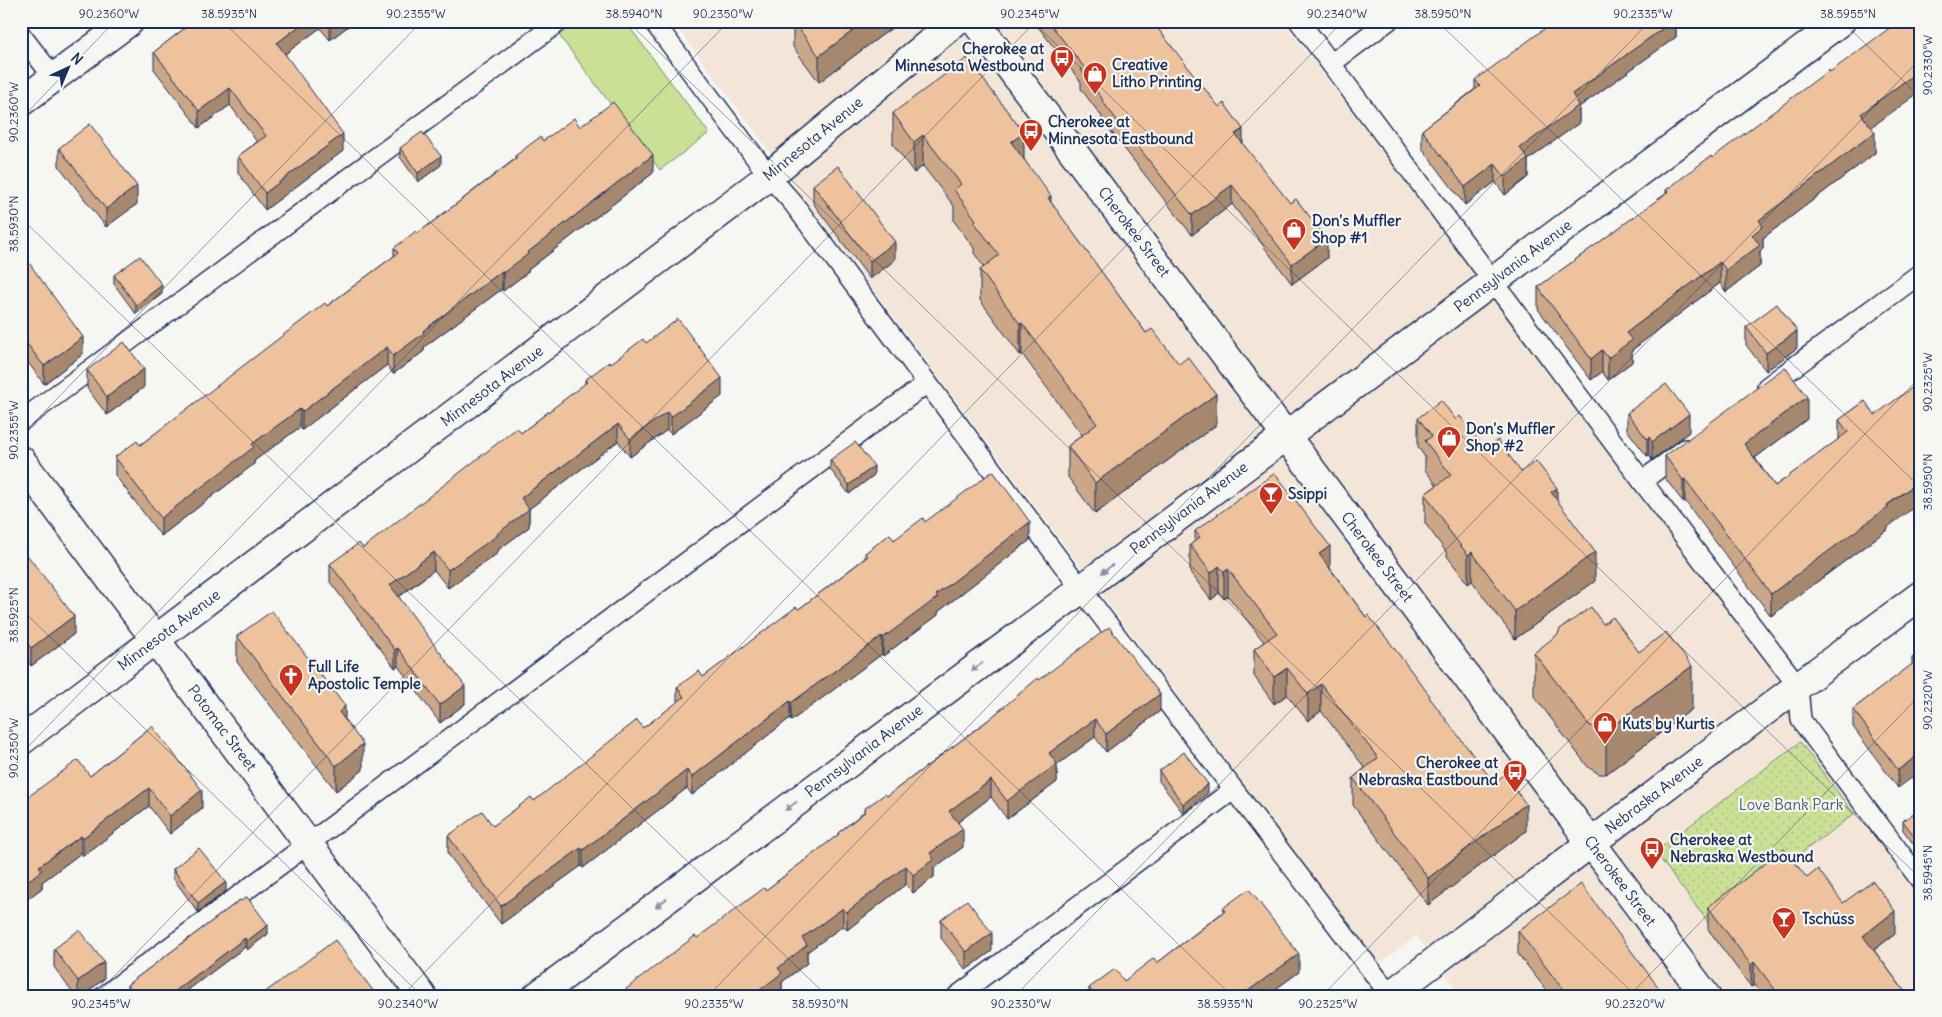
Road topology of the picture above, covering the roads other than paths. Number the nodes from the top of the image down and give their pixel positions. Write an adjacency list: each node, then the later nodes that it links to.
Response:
1 (130, 21): 11 (street)
2 (560, 21): 18 (lane)
3 (653, 21): 13 (lane)
4 (956, 21): 13 (street, Minnesota Avenue)
5 (975, 21): 19 (street, Cherokee Street)
6 (1299, 21): 10 (lane)
7 (1388, 21): 10 (lane)
8 (1841, 21): 15 (street, Pennsylvania Avenue)
9 (21, 35): 11 (lane)
10 (1332, 63): 15 (lane)
11 (54, 78): 12 (street)
12 (21, 102)
13 (769, 176): 16 (lane); 25 (street, Minnesota Avenue)
14 (1921, 273): 17 (lane)
15 (1494, 281): 19 (street, Pennsylvania Avenue); 22 (lane)
16 (927, 383): 23 (lane); 30 (lane)
17 (1754, 398)
18 (21, 420)
19 (1286, 436): 23 (street, Pennsylvania Avenue, one-way to 23); 29 (street, Cherokee Street)
20 (1698, 439): 22 (lane)
21 (21, 460): 25 (street, Potomac Street)
22 (1642, 481): 26 (lane)
23 (1081, 589): 28 (lane); 35 (street, Pennsylvania Avenue, one-way to 35)
24 (1921, 595): 26 (street, Nebraska Avenue)
25 (156, 641): 27 (street, Minnesota Avenue); 30 (street, Potomac Street)
26 (1798, 686): 29 (street, Nebraska Avenue); 31 (lane)
27 (21, 741)
28 (1233, 790): 32 (lane); 36 (lane)
29 (1591, 843): 32 (street, Nebraska Avenue); 37 (street, Cherokee Street)
30 (308, 844): 33 (lane); 34 (street, Potomac Street)
31 (1921, 881)
32 (1390, 995)
33 (104, 996)
34 (422, 996)
35 (537, 996)
36 (957, 996)
37 (1706, 996)

